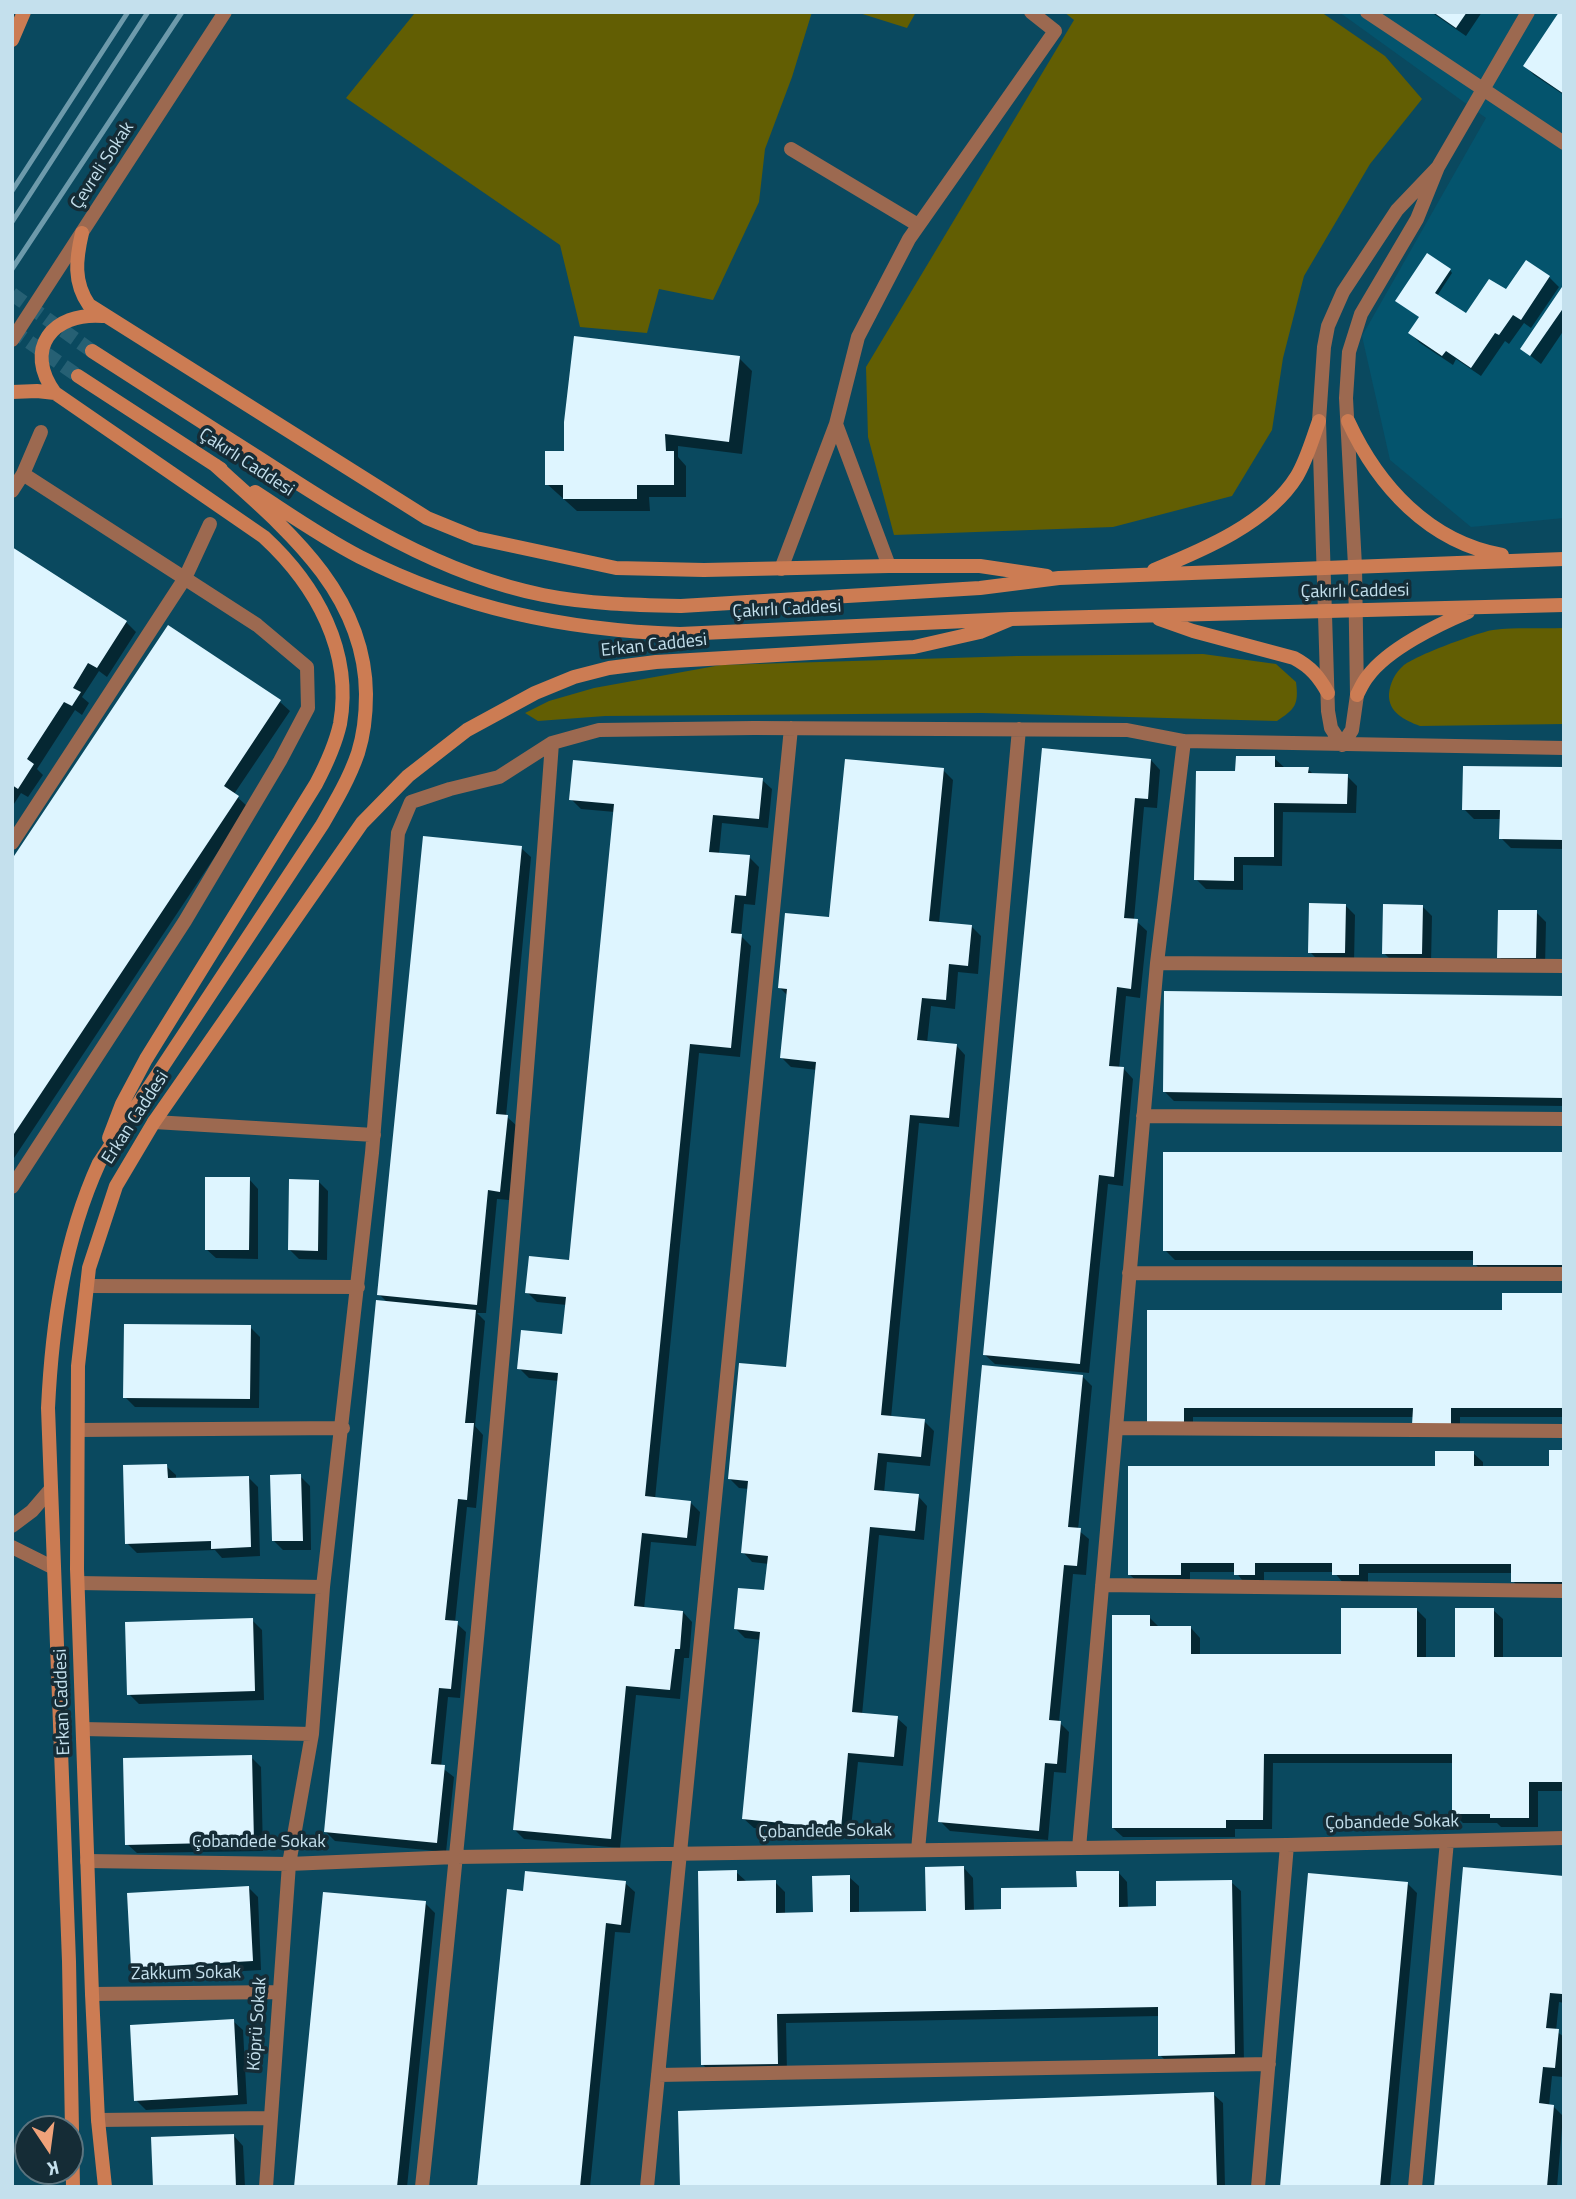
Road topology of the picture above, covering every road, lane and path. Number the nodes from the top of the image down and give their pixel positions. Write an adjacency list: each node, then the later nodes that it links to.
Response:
1 (24, 12): 6 (main road)
2 (225, 12): 12 (street, Çevreli Sokak)
3 (1031, 12): 11 (street)
4 (1367, 12): 7 (street)
5 (1528, 12): 7 (street)
6 (12, 40)
7 (1483, 92): 8 (street); 10 (street)
8 (1564, 144)
9 (790, 149): 11 (street)
10 (1437, 167): 19 (street); 20 (street)
11 (918, 225): 21 (street)
12 (82, 233): 13 (main road); 14 (street, Çevreli Sokak)
13 (104, 316): 18 (main road); 32 (main road)
14 (12, 340)
15 (92, 351): 35 (main road, Çakırlı Caddesi)
16 (78, 376): 23 (main road, Çakırlı Caddesi)
17 (12, 392): 18 (main road)
18 (55, 393): 57 (main road)
19 (1319, 421): 31 (street); 33 (main road)
20 (1348, 421): 28 (main road); 30 (street)
21 (836, 424): 29 (street); 32 (street)
22 (41, 432): 24 (street)
23 (215, 465): 41 (main road, Çakırlı Caddesi); 57 (main road, Erkan Caddesi)
24 (23, 474): 25 (street); 34 (street)
25 (12, 491)
26 (210, 524): 34 (street)
27 (1564, 559): 28 (main road, Çakırlı Caddesi)
28 (1528, 560): 30 (main road, Çakırlı Caddesi)
29 (889, 566): 32 (main road); 35 (main road)
30 (1355, 566): 31 (main road, Çakırlı Caddesi); 39 (street)
31 (1322, 567): 33 (main road, Çakırlı Caddesi); 38 (street)
32 (781, 569)
33 (1145, 574): 35 (main road, Çakırlı Caddesi)
34 (185, 578): 50 (street); 58 (street)
35 (1059, 578)
36 (1564, 605): 37 (main road, Çakırlı Caddesi)
37 (1478, 608): 39 (main road, Çakırlı Caddesi); 43 (main road)
38 (1324, 611): 39 (main road, Çakırlı Caddesi); 40 (main road, Çakırlı Caddesi); 42 (street)
39 (1356, 611): 43 (street)
40 (1150, 615): 41 (main road, Çakırlı Caddesi); 42 (main road)
41 (1011, 619): 55 (main road, Erkan Caddesi)
42 (1328, 693): 48 (street)
43 (1357, 695): 48 (street)
44 (791, 728): 45 (street); 47 (street); 82 (street)
45 (1019, 729): 46 (street); 81 (street)
46 (1184, 741): 48 (street); 51 (street)
47 (552, 743): 56 (street, Köprü Sokak); 83 (street)
48 (1342, 744): 49 (street)
49 (1564, 748)
50 (12, 843)
51 (1157, 962): 52 (street); 53 (street)
52 (1564, 966)
53 (1143, 1116): 54 (street); 59 (street)
54 (1564, 1119)
55 (154, 1122): 56 (street); 61 (main road, Erkan Caddesi)
56 (374, 1135): 62 (street, Köprü Sokak)
57 (99, 1163): 67 (main road, Erkan Caddesi)
58 (12, 1187)
59 (1129, 1273): 60 (street); 64 (street)
60 (1564, 1274)
61 (87, 1286): 62 (street); 65 (main road, Erkan Caddesi)
62 (358, 1287): 63 (street, Köprü Sokak)
63 (343, 1428): 65 (street); 73 (street, Köprü Sokak)
64 (1116, 1428): 66 (street); 72 (street)
65 (78, 1430): 71 (main road, Erkan Caddesi)
66 (1564, 1431)
67 (50, 1490): 68 (street); 70 (main road, Erkan Caddesi)
68 (12, 1526)
69 (12, 1547): 70 (street)
70 (54, 1568): 92 (main road, Erkan Caddesi)
71 (78, 1583): 73 (street); 75 (main road, Erkan Caddesi)
72 (1102, 1585): 74 (street); 80 (street)
73 (323, 1587): 76 (street, Köprü Sokak)
74 (1564, 1591)
75 (83, 1728): 76 (street); 84 (main road, Erkan Caddesi)
76 (312, 1734): 85 (street, Köprü Sokak)
77 (1564, 1838): 78 (street, Çobandede Sokak)
78 (1447, 1841): 79 (street, Çobandede Sokak); 98 (street)
79 (1287, 1845): 80 (street, Çobandede Sokak); 88 (street)
80 (1079, 1848): 81 (street, Çobandede Sokak)
81 (918, 1850): 82 (street, Çobandede Sokak)
82 (681, 1853): 83 (street, Çobandede Sokak); 89 (street)
83 (456, 1857): 85 (street, Çobandede Sokak); 95 (street)
84 (87, 1861): 85 (street, Çobandede Sokak); 87 (main road, Erkan Caddesi)
85 (289, 1864): 86 (street, Köprü Sokak)
86 (280, 1992): 87 (street, Zakkum Sokak); 90 (street, Köprü Sokak)
87 (92, 1994): 91 (main road, Erkan Caddesi)
88 (1269, 2064): 89 (street); 97 (street)
89 (658, 2075): 96 (street)
90 (271, 2118): 91 (street); 94 (street, Köprü Sokak)
91 (98, 2120): 93 (main road, Erkan Caddesi)
92 (73, 2187)
93 (105, 2187)
94 (266, 2187)
95 (422, 2187)
96 (647, 2187)
97 (1258, 2187)
98 (1415, 2187)

